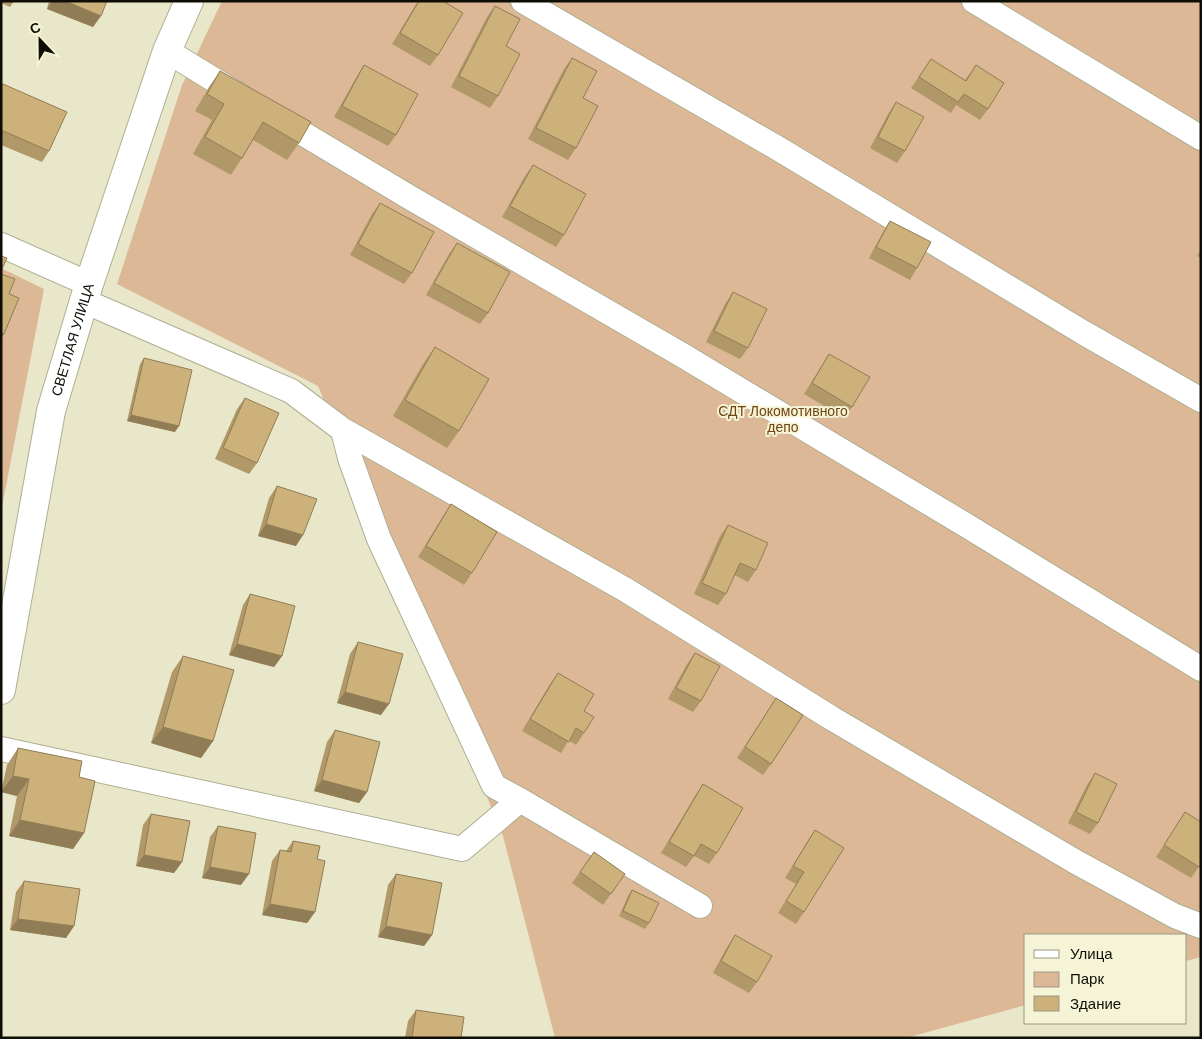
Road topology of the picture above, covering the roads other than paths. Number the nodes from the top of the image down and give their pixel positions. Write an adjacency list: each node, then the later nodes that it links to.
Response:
1 (189, 1): 4 (street, СВЕТЛАЯ УЛИЦА)
2 (523, 1): 8 (street)
3 (974, 1): 5 (street)
4 (167, 51): 7 (street, СВЕТЛАЯ УЛИЦА); 10 (street)
5 (1201, 138)
6 (1, 245): 7 (street)
7 (87, 293): 9 (street); 11 (street, СВЕТЛАЯ УЛИЦА)
8 (1201, 400)
9 (343, 430): 13 (street); 15 (street)
10 (1201, 669)
11 (2, 674)
12 (1, 749): 13 (street)
13 (520, 800): 14 (street)
14 (700, 906)
15 (1201, 926)

